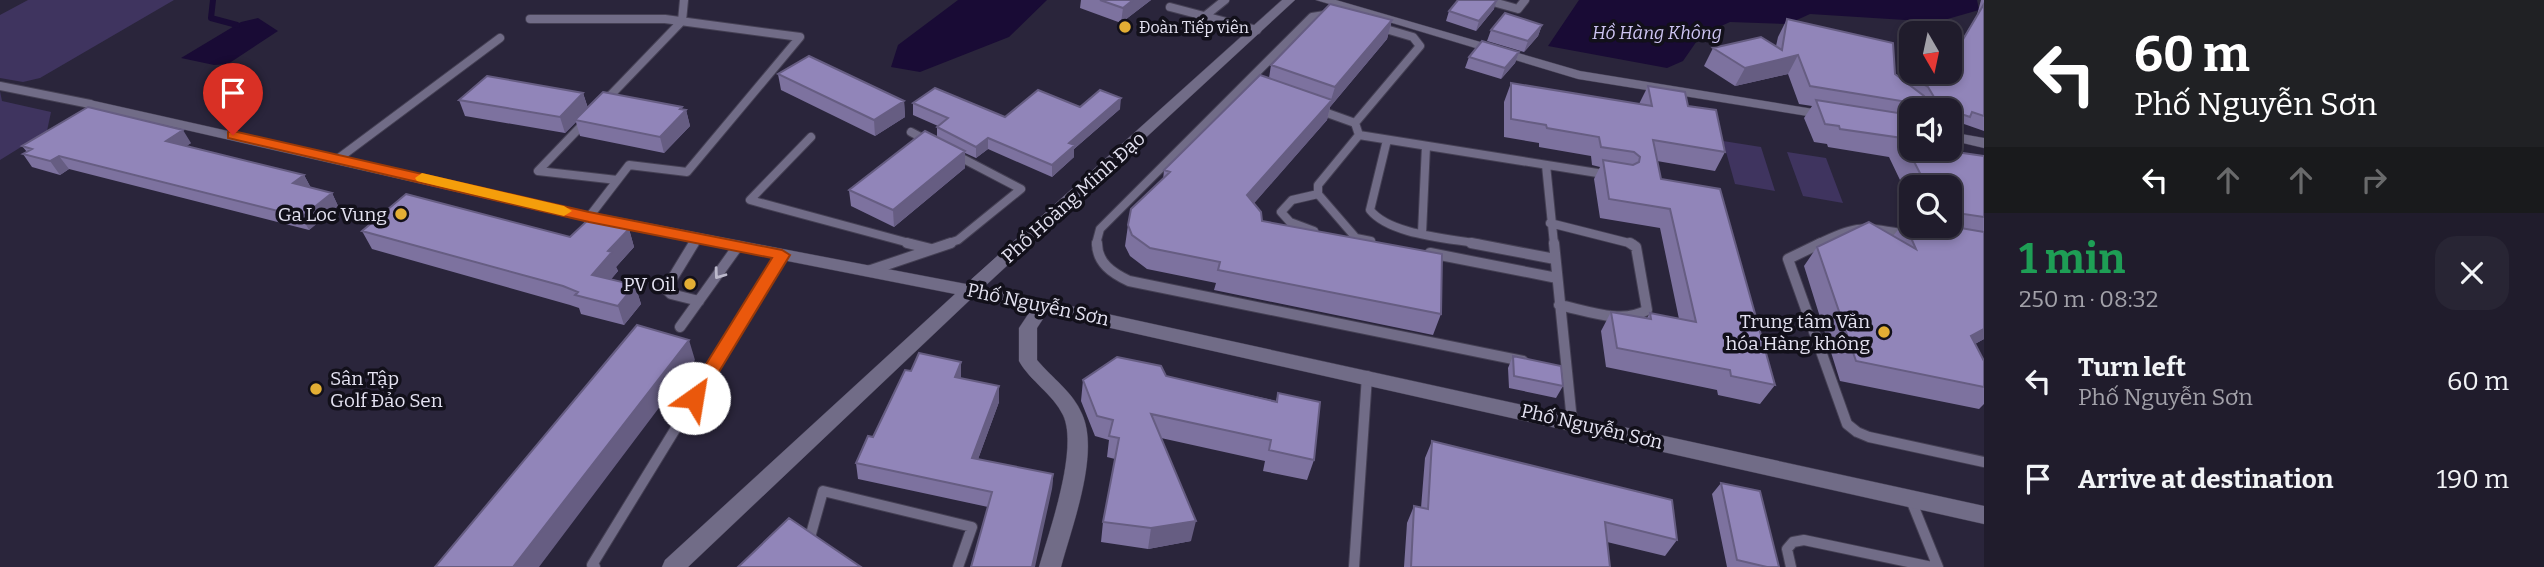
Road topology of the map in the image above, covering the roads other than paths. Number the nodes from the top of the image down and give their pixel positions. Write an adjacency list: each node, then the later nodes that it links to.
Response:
1 (684, 0): 10 (lane)
2 (1225, 0): 8 (lane)
3 (1289, 0): 11 (street, Phố Hoàng Minh Đạo)
4 (1322, 0): 20 (street)
5 (1486, 0): 6 (lane)
6 (1525, 0)
7 (1170, 6): 8 (lane)
8 (1205, 16): 11 (lane)
9 (530, 19): 10 (lane)
10 (682, 21): 17 (lane); 34 (lane)
11 (1256, 30): 52 (street, Phố Hoàng Minh Đạo)
12 (500, 38): 31 (lane)
13 (1247, 84): 15 (lane); 21 (lane); 57 (lane)
14 (0, 86): 16 (lane)
15 (1259, 89)
16 (90, 104): 31 (street, Phố Nguyễn Sơn)
17 (602, 105)
18 (1307, 106): 21 (lane)
19 (593, 114): 34 (lane)
20 (1847, 118)
21 (1355, 123): 23 (lane)
22 (911, 132): 28 (lane)
23 (1359, 135): 26 (lane); 35 (lane)
24 (811, 137): 46 (lane)
25 (1962, 138): 27 (street)
26 (1387, 140): 29 (lane); 38 (lane)
27 (1984, 143)
28 (936, 145)
29 (1426, 146): 32 (lane); 38 (lane)
30 (948, 151): 46 (lane)
31 (339, 158): 36 (street, Phố Nguyễn Sơn)
32 (1546, 165): 33 (lane); 37 (lane)
33 (1624, 177)
34 (617, 180): 36 (lane)
35 (1318, 194): 40 (lane); 43 (lane)
36 (589, 217): 42 (street, Phố Nguyễn Sơn)
37 (1550, 223): 49 (lane); 55 (lane)
38 (1422, 233): 49 (lane)
39 (1899, 233): 62 (lane)
40 (1331, 234)
41 (1343, 236): 43 (lane)
42 (697, 238): 45 (street, Phố Nguyễn Sơn); 53 (lane)
43 (1356, 238): 44 (lane)
44 (1383, 243)
45 (738, 246): 48 (street, Phố Nguyễn Sơn); 53 (lane, one-way to 53)
46 (932, 249): 50 (lane)
47 (1423, 251): 51 (lane)
48 (782, 255): 50 (street, Phố Nguyễn Sơn); 66 (lane)
49 (1555, 259): 51 (lane)
50 (867, 271): 52 (street, Phố Nguyễn Sơn)
51 (1556, 278): 55 (lane)
52 (971, 289): 54 (street, Phố Nguyễn Sơn); 67 (street, Phố Hoàng Minh Đạo)
53 (699, 301): 56 (lane)
54 (1044, 304): 60 (street, Phố Nguyễn Sơn); 69 (street)
55 (1559, 305): 59 (lane)
56 (680, 327)
57 (1539, 365)
58 (1553, 368): 59 (lane)
59 (1566, 370): 61 (lane)
60 (1367, 376): 61 (street, Phố Nguyễn Sơn); 70 (lane)
61 (1572, 421): 63 (street, Phố Nguyễn Sơn)
62 (1984, 462)
63 (1911, 500): 64 (street, Phố Nguyễn Sơn); 72 (lane)
64 (1984, 515)
65 (822, 547): 68 (lane)
66 (595, 567)
67 (673, 567)
68 (958, 567)
69 (1051, 567)
70 (1354, 567)
71 (1791, 567): 72 (lane)
72 (1935, 567)

